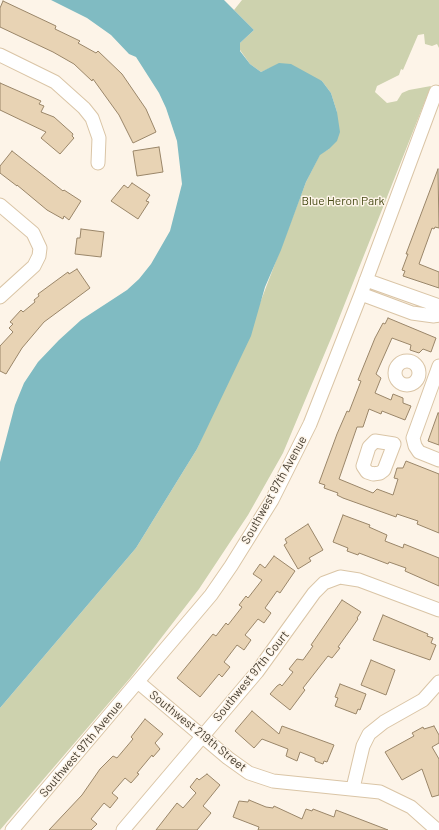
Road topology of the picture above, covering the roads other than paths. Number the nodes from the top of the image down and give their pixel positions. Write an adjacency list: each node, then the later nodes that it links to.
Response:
1 (0, 55): 3 (street)
2 (436, 92): 5 (street, Southwest 97th Avenue)
3 (98, 163)
4 (0, 205): 7 (street)
5 (366, 280): 6 (street, Southwest 97th Avenue); 8 (street)
6 (361, 294): 9 (street); 17 (street, Southwest 97th Avenue)
7 (0, 297)
8 (439, 306)
9 (439, 315)
10 (439, 366): 12 (street)
11 (419, 379): 12 (street)
12 (432, 384): 13 (street)
13 (414, 443): 14 (street); 15 (street)
14 (394, 444)
15 (439, 460)
16 (439, 610): 19 (street, Southwest 97th Court)
17 (138, 682): 19 (street, Southwest 219th Street); 21 (street, Southwest 97th Avenue)
18 (439, 682): 20 (street)
19 (202, 737): 20 (street, Southwest 219th Street); 22 (street, Southwest 97th Court)
20 (353, 788): 23 (street, Southwest 219th Street)
21 (12, 830)
22 (122, 830)
23 (437, 830)

